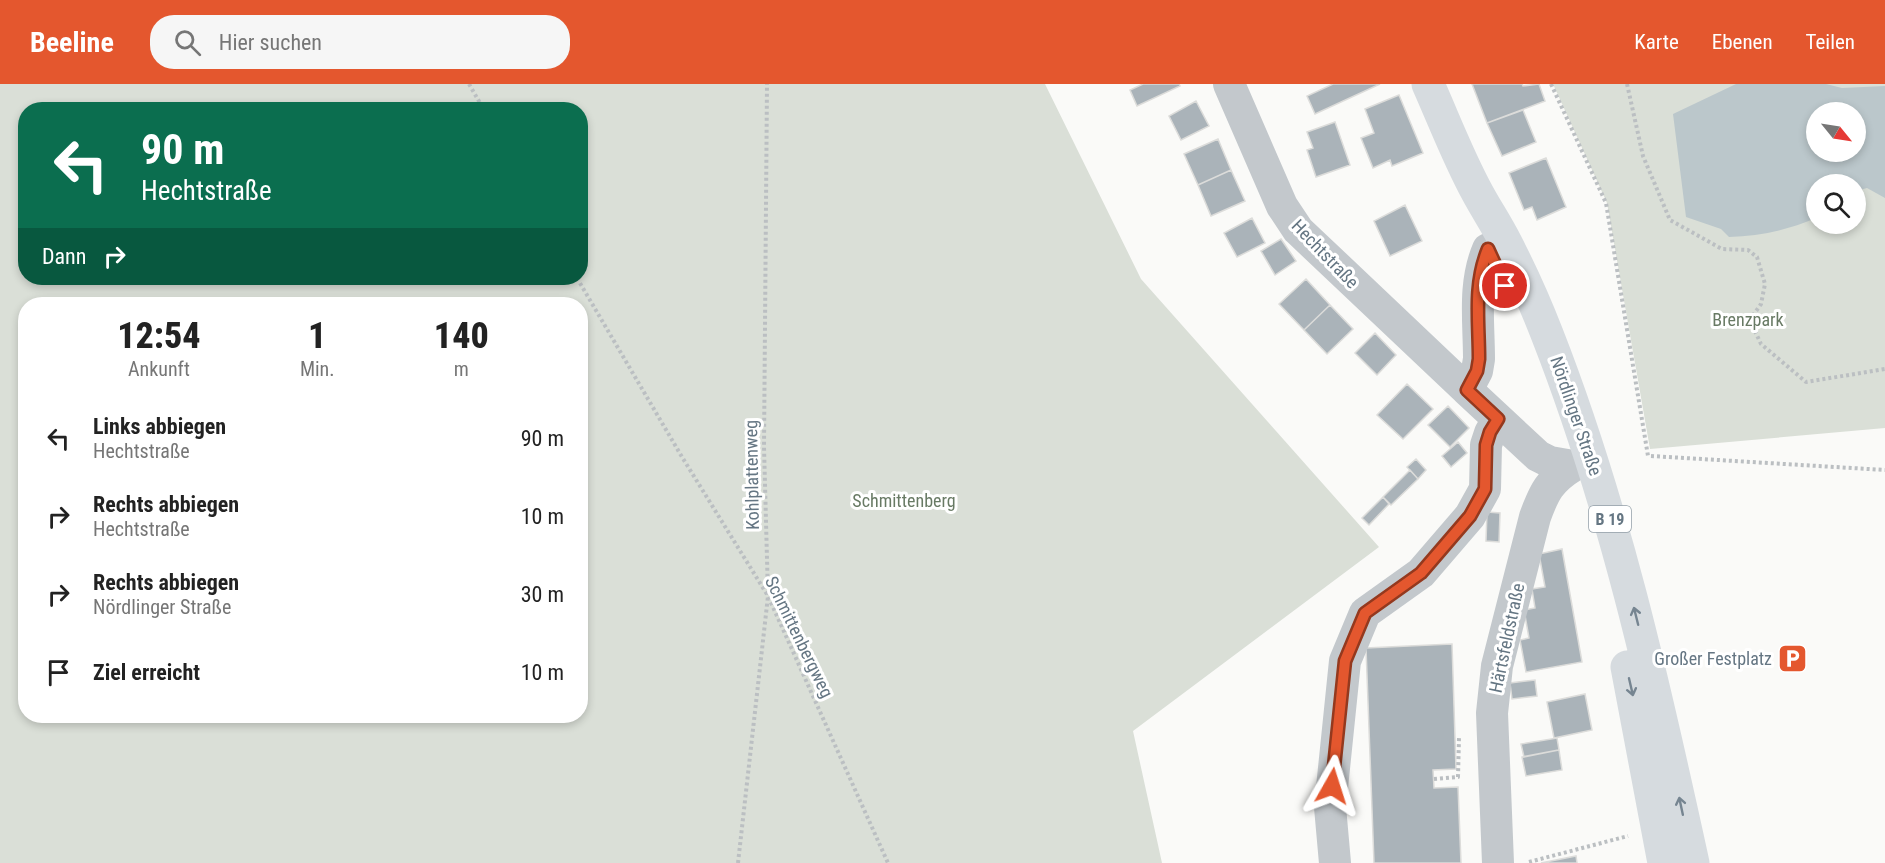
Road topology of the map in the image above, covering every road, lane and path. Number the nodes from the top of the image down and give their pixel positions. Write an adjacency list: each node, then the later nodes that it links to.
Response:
1 (470, 84): 7 (path)
2 (767, 84): 16 (path, Kohlplattenweg)
3 (1229, 84): 12 (street, Hechtstraße)
4 (1428, 84): 8 (main road, Nördlinger Straße / B 19)
5 (1551, 84): 15 (path)
6 (1627, 84): 11 (path)
7 (480, 102)
8 (1476, 191): 9 (main road, Nördlinger Straße / B 19); 24 (main road, Nördlinger Straße / B 19, one-way to 8)
9 (1488, 249): 12 (street); 14 (main road, Nördlinger Straße / B 19)
10 (581, 285): 16 (path, Schmittenbergweg)
11 (1885, 369)
12 (1467, 390): 13 (street, Hechtstraße)
13 (1498, 419): 14 (street, Hechtstraße); 20 (street)
14 (1573, 466): 17 (main road, Nördlinger Straße / B 19, one-way to 17); 21 (street, Härtsfeldstraße)
15 (1885, 470)
16 (768, 596): 18 (path, Kohlplattenweg); 19 (path, Schmittenbergweg)
17 (1658, 828): 22 (path); 23 (main road, Nördlinger Straße / B 19)
18 (738, 863)
19 (888, 863)
20 (1335, 863)
21 (1498, 863)
22 (1529, 863)
23 (1664, 863)
24 (1693, 863)

